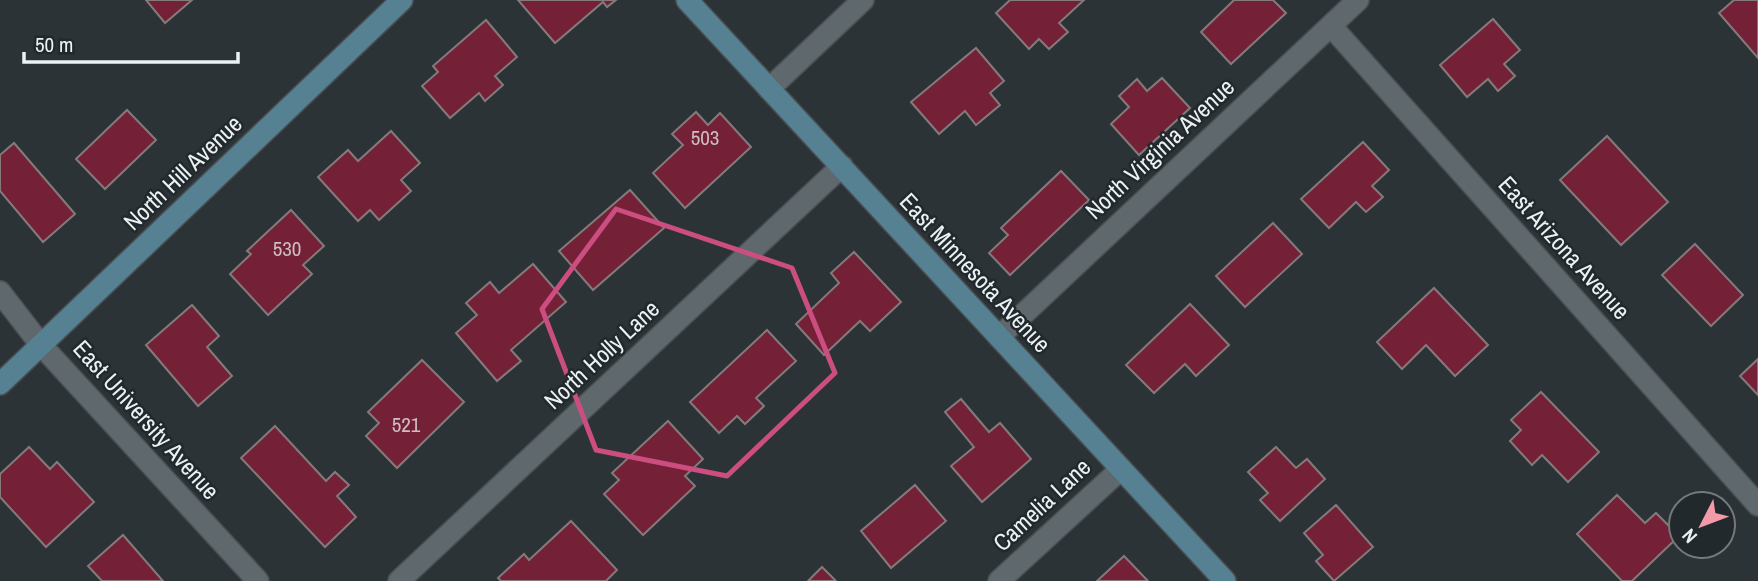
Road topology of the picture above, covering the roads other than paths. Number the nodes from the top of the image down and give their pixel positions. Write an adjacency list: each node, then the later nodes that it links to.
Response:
1 (402, 0): 10 (street, North Hill Avenue)
2 (687, 0): 6 (street, East Minnesota Avenue)
3 (863, 0): 6 (street)
4 (1357, 0): 5 (street, North Virginia Avenue)
5 (1331, 26): 9 (street, North Virginia Avenue); 13 (street, East Arizona Avenue)
6 (769, 89): 7 (street, East Minnesota Avenue)
7 (842, 166): 9 (street, East Minnesota Avenue); 15 (street, North Holly Lane)
8 (0, 292): 10 (street, East University Avenue)
9 (999, 337): 12 (street, East Minnesota Avenue)
10 (41, 345): 11 (street, North Hill Avenue); 14 (street, East University Avenue)
11 (0, 384)
12 (1121, 469): 16 (street, Camelia Lane); 17 (street, East Minnesota Avenue)
13 (1758, 505)
14 (258, 581)
15 (399, 581)
16 (999, 581)
17 (1225, 581)

